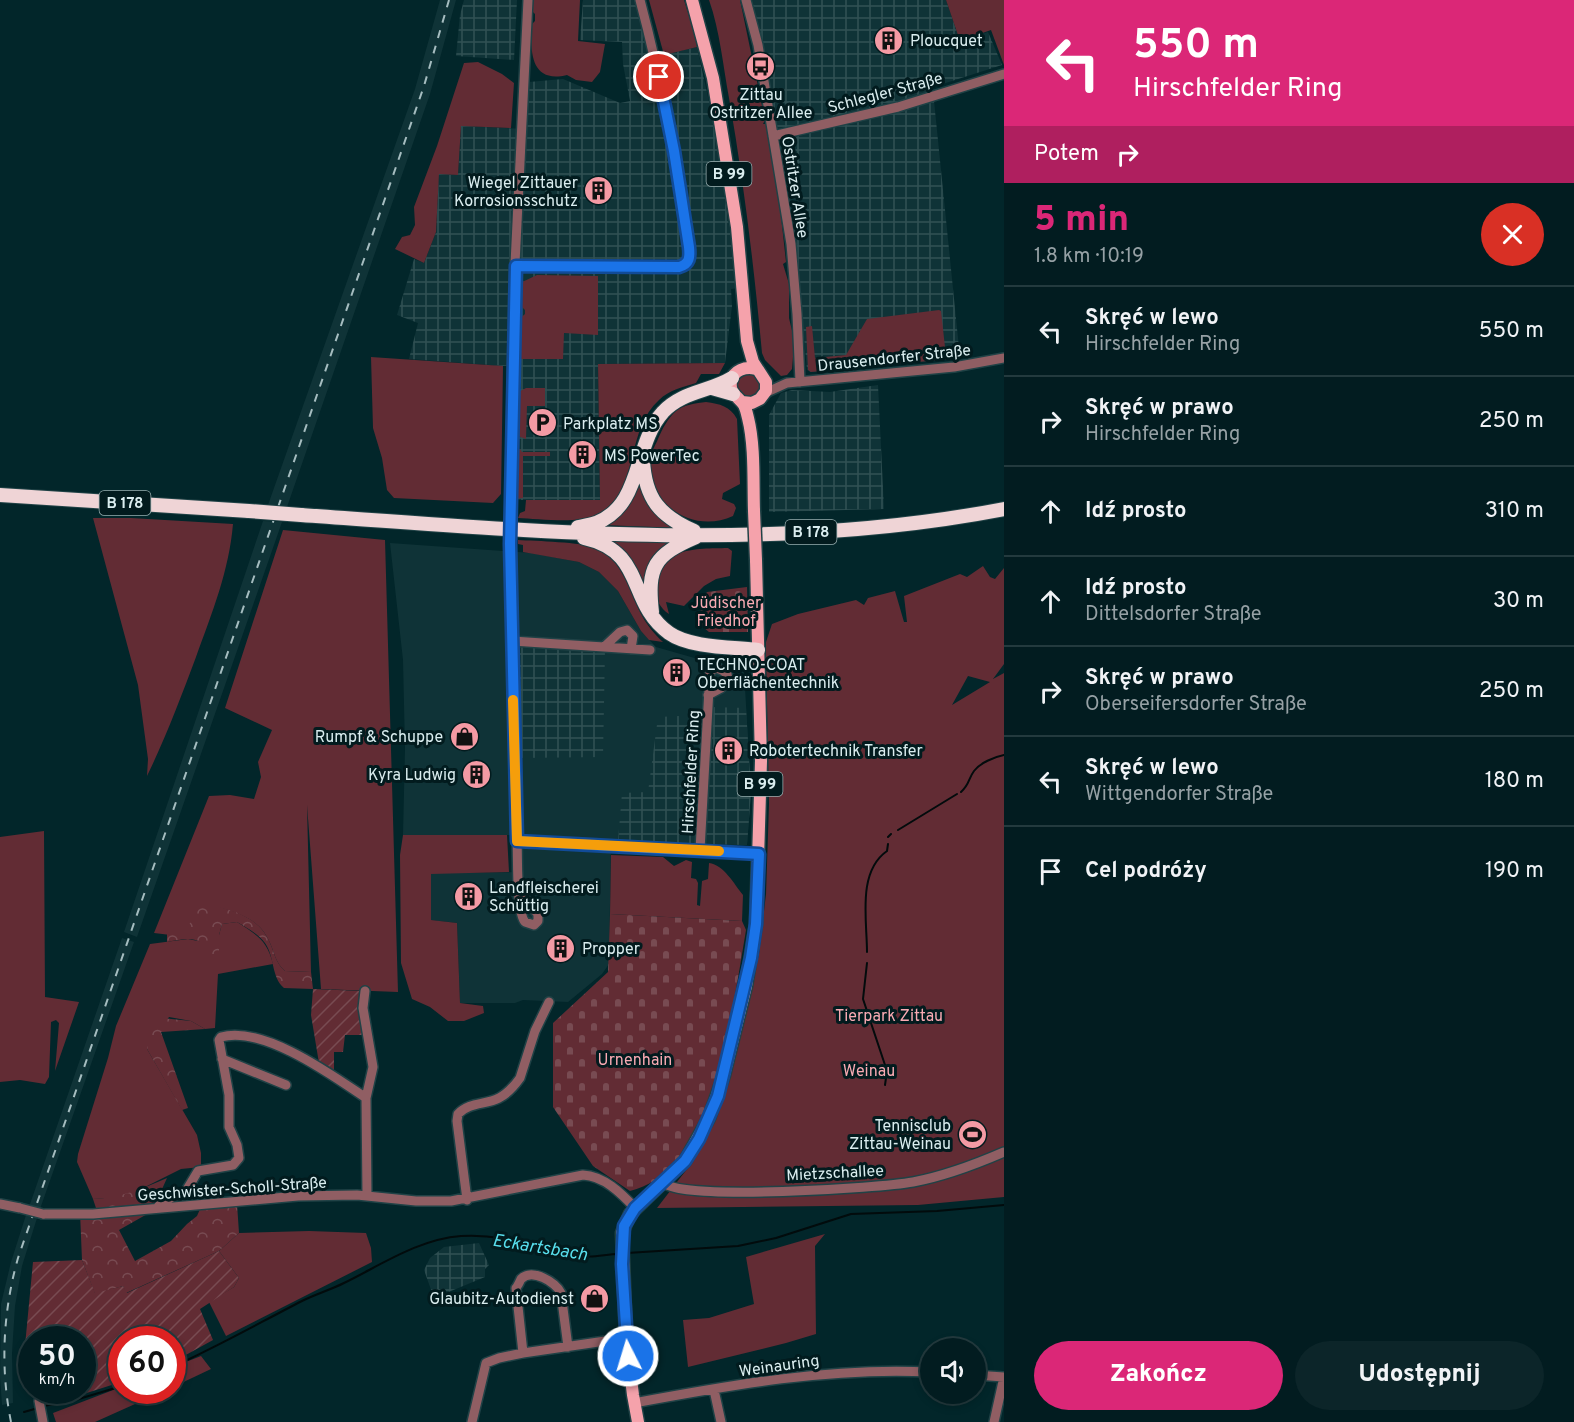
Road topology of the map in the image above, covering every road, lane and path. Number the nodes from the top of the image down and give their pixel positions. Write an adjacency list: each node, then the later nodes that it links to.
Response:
1 (528, 0): 7 (street)
2 (640, 0): 7 (street)
3 (692, 0): 8 (main road, B 99)
4 (746, 0): 6 (street, Ostritzer Allee)
5 (1004, 74): 6 (street, Schlegler Straße)
6 (773, 136): 12 (street, Ostritzer Allee)
7 (516, 266): 24 (street, bridge)
8 (747, 341): 10 (main road, B 99); 11 (main road, B 99)
9 (1004, 358): 12 (street, Drausendorfer Straße)
10 (761, 373): 11 (main road); 13 (street, Drausendorfer Straße); 15 (main road)
11 (737, 374): 14 (highway); 16 (main road)
12 (800, 382): 13 (street, Drausendorfer Straße)
13 (787, 383): 15 (street, Drausendorfer Straße)
14 (710, 388): 16 (highway); 18 (highway)
15 (761, 397): 16 (main road); 17 (main road, B 99)
16 (738, 398): 17 (main road, B 99)
17 (750, 428): 28 (main road, B 99, bridge)
18 (643, 449): 21 (highway); 22 (highway)
19 (0, 495): 21 (highway, B 178, bridge)
20 (1004, 509): 22 (highway, B 178)
21 (558, 532): 22 (highway, B 178); 23 (highway)
22 (702, 535): 23 (highway)
23 (652, 614): 28 (highway)
24 (512, 641): 25 (street); 30 (street)
25 (604, 647): 26 (street); 26 (street)
26 (631, 649): 27 (street)
27 (650, 650)
28 (758, 650): 32 (main road, B 99)
29 (708, 695): 31 (street, Hirschfelder Ring)
30 (517, 841): 31 (street, Hirschfelder Ring); 33 (street)
31 (700, 850): 32 (street, Hirschfelder Ring)
32 (759, 854): 40 (main road, B 99)
33 (519, 892)
34 (365, 991): 38 (street)
35 (549, 1002): 42 (street)
36 (222, 1059): 37 (street); 38 (street); 44 (street)
37 (286, 1084)
38 (366, 1098): 41 (street)
39 (1004, 1152): 40 (street, Mietzschallee)
40 (664, 1183): 45 (main road, B 99)
41 (367, 1196): 42 (street, Geschwister-Scholl-Straße); 44 (street, Geschwister-Scholl-Straße)
42 (467, 1200): 45 (street, Geschwister-Scholl-Straße)
43 (0, 1204): 44 (street, Geschwister-Scholl-Straße, bridge)
44 (157, 1208)
45 (635, 1208): 46 (main road, B 99)
46 (626, 1338): 47 (street); 53 (main road, B 99)
47 (568, 1347): 48 (street); 48 (street)
48 (523, 1353): 56 (street)
49 (920, 1372): 52 (street, Weinauring)
50 (986, 1376): 51 (street)
51 (1004, 1377): 59 (street)
52 (714, 1390): 53 (street, Weinauring); 58 (street)
53 (634, 1403): 57 (main road, B 99)
54 (40, 1404): 55 (street)
55 (42, 1419)
56 (472, 1422)
57 (638, 1422)
58 (721, 1422)
59 (994, 1422)

